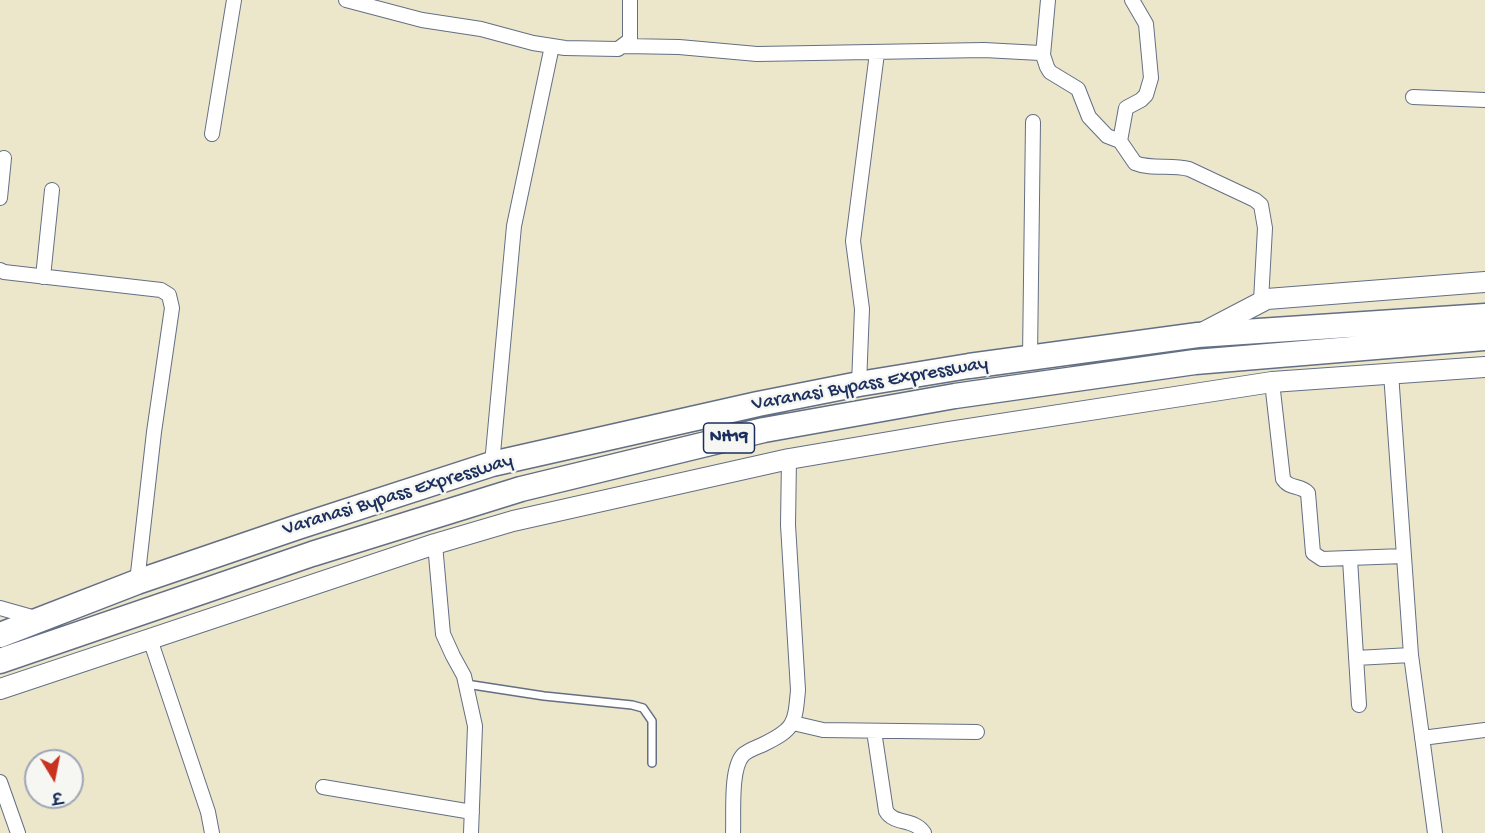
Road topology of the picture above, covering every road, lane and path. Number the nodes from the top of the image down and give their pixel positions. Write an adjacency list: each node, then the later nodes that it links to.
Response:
1 (234, 0): 14 (street)
2 (346, 0): 6 (street)
3 (630, 0): 8 (street)
4 (1048, 0): 10 (street)
5 (1132, 0): 15 (street)
6 (369, 3): 7 (street)
7 (552, 46): 8 (street); 32 (street)
8 (624, 46): 9 (street)
9 (877, 53): 10 (street); 30 (street)
10 (1043, 55): 15 (street)
11 (1413, 97): 12 (street)
12 (1485, 100)
13 (1034, 122): 26 (street)
14 (213, 134)
15 (1120, 141): 22 (street)
16 (4, 158): 18 (street)
17 (52, 190): 20 (street)
18 (0, 198)
19 (0, 270): 20 (street)
20 (42, 277): 36 (street)
21 (1485, 282): 22 (street)
22 (1261, 301): 24 (street)
23 (1485, 316): 24 (highway, Varanasi Bypass Expressway / NH19)
24 (1198, 335): 26 (highway, Varanasi Bypass Expressway / NH19)
25 (1485, 338): 43 (highway, Varanasi Bypass Expressway / NH19)
26 (1030, 357): 30 (highway, Varanasi Bypass Expressway / NH19)
27 (1485, 367): 28 (street)
28 (1391, 373): 29 (street); 34 (street)
29 (1272, 382): 31 (street); 35 (street)
30 (859, 384): 32 (highway, Varanasi Bypass Expressway / NH19)
31 (789, 459): 33 (street); 47 (street)
32 (492, 464): 36 (highway, Varanasi Bypass Expressway / NH19)
33 (435, 544): 40 (street); 44 (street)
34 (1404, 555): 35 (street); 41 (street)
35 (1350, 559): 42 (street)
36 (137, 582): 38 (highway, Varanasi Bypass Expressway / NH19)
37 (0, 608): 38 (street)
38 (41, 620): 39 (highway, Varanasi Bypass Expressway / NH19)
39 (0, 635)
40 (150, 639): 45 (street); 57 (street)
41 (1411, 655): 42 (street); 51 (street)
42 (1356, 658): 46 (street)
43 (0, 661)
44 (466, 684): 52 (lane); 55 (street)
45 (0, 689)
46 (1359, 705)
47 (793, 723): 49 (street); 59 (street)
48 (1485, 730): 51 (street)
49 (874, 731): 50 (street); 60 (street)
50 (977, 732)
51 (1422, 738): 61 (street)
52 (652, 764)
53 (0, 782): 56 (street)
54 (323, 787): 55 (street)
55 (472, 812): 58 (street)
56 (18, 833)
57 (212, 833)
58 (471, 833)
59 (733, 833)
60 (924, 833)
61 (1435, 833)

